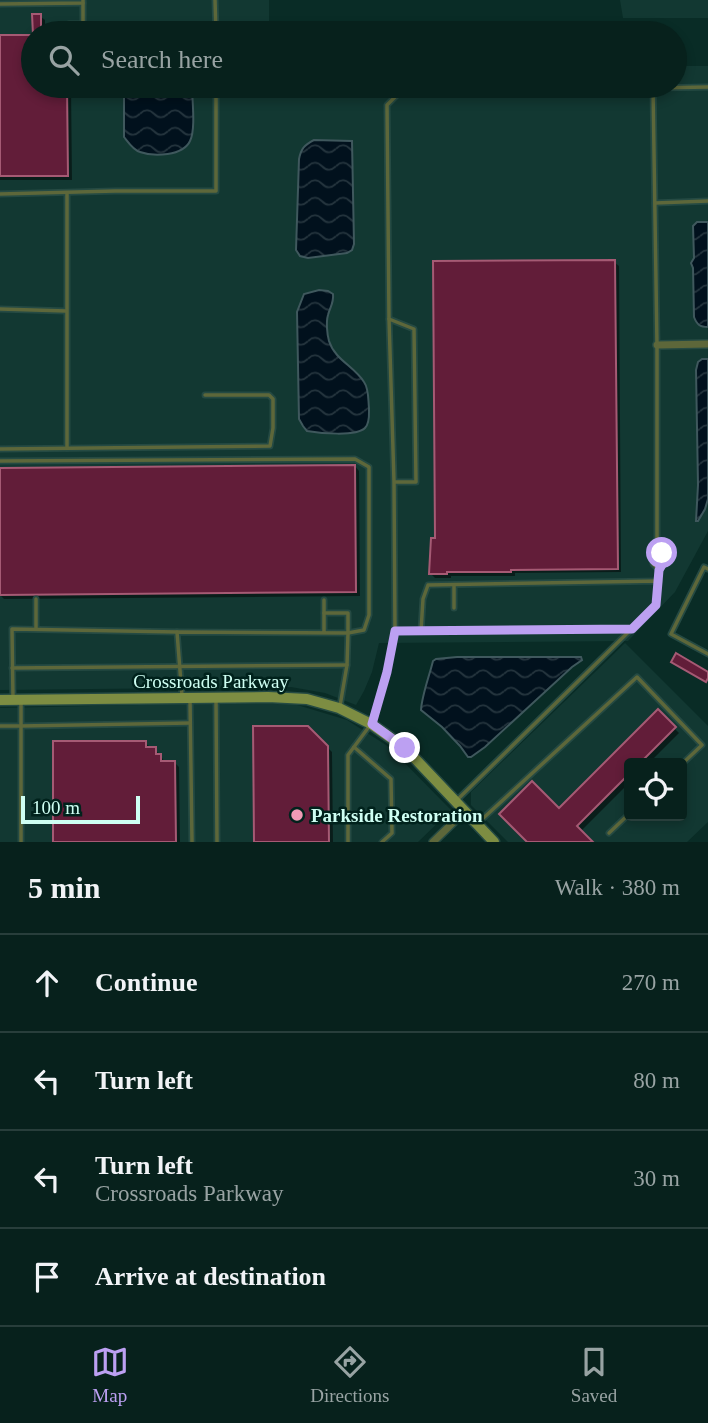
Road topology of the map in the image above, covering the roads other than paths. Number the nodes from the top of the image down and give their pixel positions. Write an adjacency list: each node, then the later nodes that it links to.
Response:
1 (215, 0): 5 (lane)
2 (83, 1): 3 (lane); 4 (lane)
3 (0, 4)
4 (83, 21)
5 (216, 21)
6 (687, 87): 7 (lane)
7 (708, 87)
8 (216, 98): 11 (lane)
9 (394, 98): 17 (lane)
10 (653, 98): 14 (lane)
11 (66, 192): 12 (lane); 16 (lane)
12 (0, 194)
13 (708, 201): 14 (lane)
14 (655, 203): 19 (lane)
15 (0, 309): 16 (lane)
16 (66, 311): 21 (lane)
17 (389, 319): 24 (lane); 24 (lane)
18 (708, 344): 19 (street)
19 (657, 345): 25 (lane)
20 (205, 395): 21 (lane)
21 (67, 448): 22 (lane)
22 (0, 449)
23 (0, 461): 40 (lane)
24 (394, 482): 36 (lane)
25 (657, 546): 27 (lane); 27 (lane)
26 (708, 569): 41 (lane)
27 (659, 570): 28 (lane)
28 (659, 580): 29 (lane); 35 (lane)
29 (453, 585): 32 (lane); 37 (lane)
30 (36, 598): 34 (lane)
31 (324, 600): 33 (lane)
32 (454, 608)
33 (324, 613): 39 (lane); 40 (lane)
34 (36, 629): 38 (lane); 44 (lane)
35 (632, 629): 37 (lane); 56 (lane)
36 (395, 631): 37 (lane); 51 (lane)
37 (421, 631)
38 (177, 632): 39 (lane); 43 (lane)
39 (324, 633): 40 (lane)
40 (348, 633): 42 (lane)
41 (708, 654)
42 (347, 665): 43 (lane); 49 (lane)
43 (180, 667): 44 (lane); 45 (lane)
44 (12, 668): 48 (lane)
45 (186, 698): 46 (street, Crossroads Parkway); 48 (street, Crossroads Parkway); 50 (lane)
46 (216, 698): 49 (street, Crossroads Parkway); 63 (lane)
47 (0, 700): 48 (street, Crossroads Parkway)
48 (17, 700): 53 (lane)
49 (339, 708): 51 (street, Crossroads Parkway)
50 (190, 723): 53 (lane); 62 (lane)
51 (372, 724): 54 (lane); 56 (street, Crossroads Parkway)
52 (0, 726): 53 (lane)
53 (21, 726): 61 (lane)
54 (354, 747): 64 (lane); 65 (lane)
55 (687, 759): 59 (lane)
56 (456, 801): 57 (street, Crossroads Parkway)
57 (465, 811): 59 (street, Crossroads Parkway); 66 (street)
58 (624, 819): 60 (lane)
59 (477, 824): 67 (street, Crossroads Parkway)
60 (609, 833)
61 (21, 842)
62 (192, 842)
63 (217, 842)
64 (348, 842)
65 (382, 842)
66 (433, 842)
67 (494, 842)

